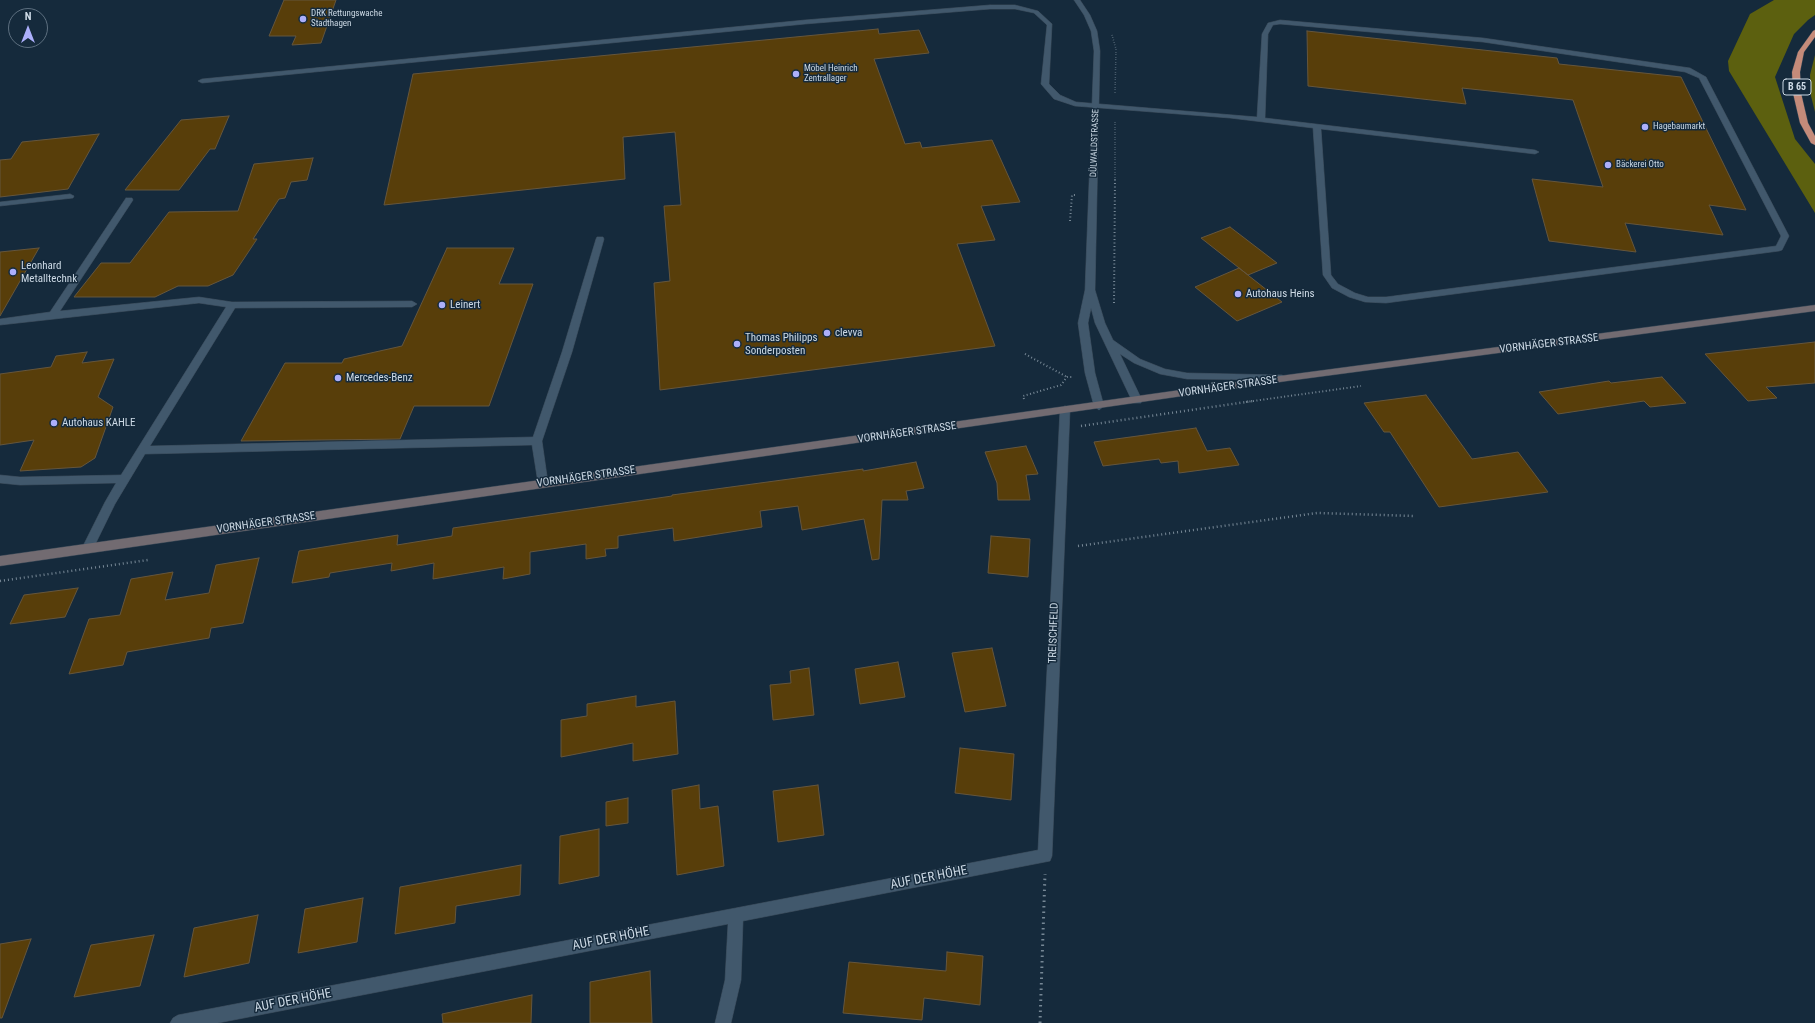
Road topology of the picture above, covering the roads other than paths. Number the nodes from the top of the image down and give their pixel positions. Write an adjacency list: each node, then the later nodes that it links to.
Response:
1 (1077, 0): 4 (street, DÜLWALDSTRASSE)
2 (1815, 32): 7 (highway, B 65)
3 (202, 82): 4 (street)
4 (1096, 107): 5 (street); 13 (street, DÜLWALDSTRASSE)
5 (1261, 120): 6 (street); 6 (street)
6 (1317, 126): 8 (street)
7 (1815, 143)
8 (1535, 152)
9 (70, 196): 11 (street)
10 (129, 200): 17 (street)
11 (0, 204)
12 (600, 238): 24 (street)
13 (1090, 290): 19 (street, DÜLWALDSTRASSE); 22 (street, DÜLWALDSTRASSE)
14 (412, 304): 15 (street)
15 (232, 305): 17 (street); 25 (street)
16 (1815, 308): 20 (main road, VORNHÄGER STRASSE)
17 (53, 315): 18 (street)
18 (0, 322)
19 (1109, 342): 20 (street); 21 (street, DÜLWALDSTRASSE)
20 (1287, 378): 21 (main road, VORNHÄGER STRASSE)
21 (1137, 400): 22 (main road, VORNHÄGER STRASSE)
22 (1099, 406): 23 (main road, VORNHÄGER STRASSE)
23 (1065, 410): 28 (main road, VORNHÄGER STRASSE); 31 (street, TREISCHFELD)
24 (537, 441): 25 (street); 28 (street)
25 (142, 450): 27 (street)
26 (0, 479): 27 (street)
27 (124, 479): 29 (street)
28 (543, 483): 29 (main road, VORNHÄGER STRASSE)
29 (88, 548): 30 (main road, VORNHÄGER STRASSE)
30 (0, 561)
31 (1044, 856): 32 (street, AUF DER HÖHE)
32 (736, 916): 33 (street, AUF DER HÖHE); 34 (street)
33 (178, 1023)
34 (723, 1023)

